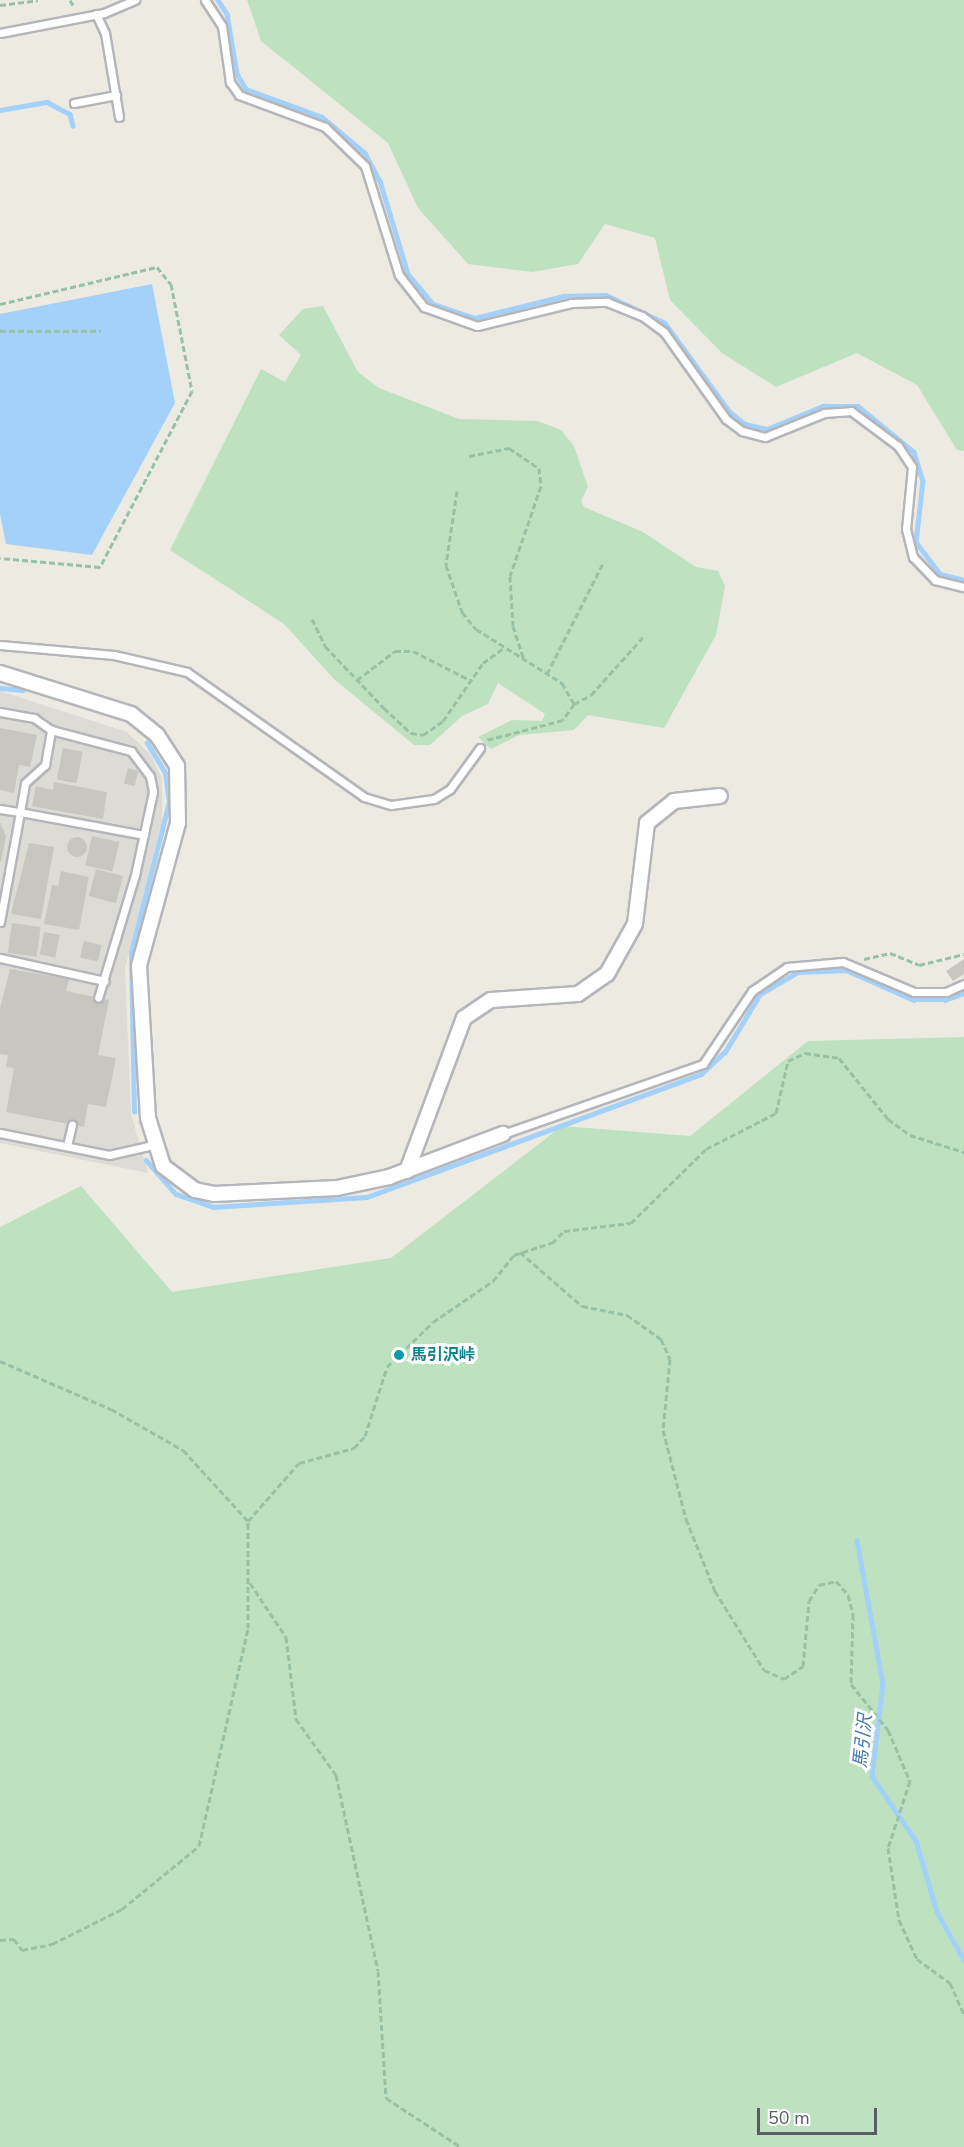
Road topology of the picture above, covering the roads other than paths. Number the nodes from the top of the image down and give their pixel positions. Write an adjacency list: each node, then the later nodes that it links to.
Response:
1 (135, 0): 3 (lane)
2 (205, 0): 8 (lane)
3 (96, 14): 4 (lane); 5 (lane)
4 (0, 33)
5 (116, 95): 6 (lane); 7 (lane)
6 (74, 103)
7 (119, 117)
8 (964, 587)
9 (0, 645): 13 (lane)
10 (2, 675): 26 (street)
11 (0, 712): 12 (lane)
12 (51, 730): 16 (lane); 17 (lane)
13 (480, 748)
14 (720, 796): 28 (street)
15 (0, 809): 16 (lane)
16 (20, 812): 17 (lane); 18 (lane)
17 (144, 835): 20 (lane)
18 (0, 922)
19 (0, 958): 20 (lane)
20 (105, 981): 22 (lane)
21 (964, 984): 25 (lane)
22 (98, 998)
23 (72, 1125): 27 (lane)
24 (0, 1133): 27 (lane)
25 (504, 1134): 28 (street)
26 (153, 1145): 27 (lane); 28 (street)
27 (67, 1146)
28 (406, 1171)

